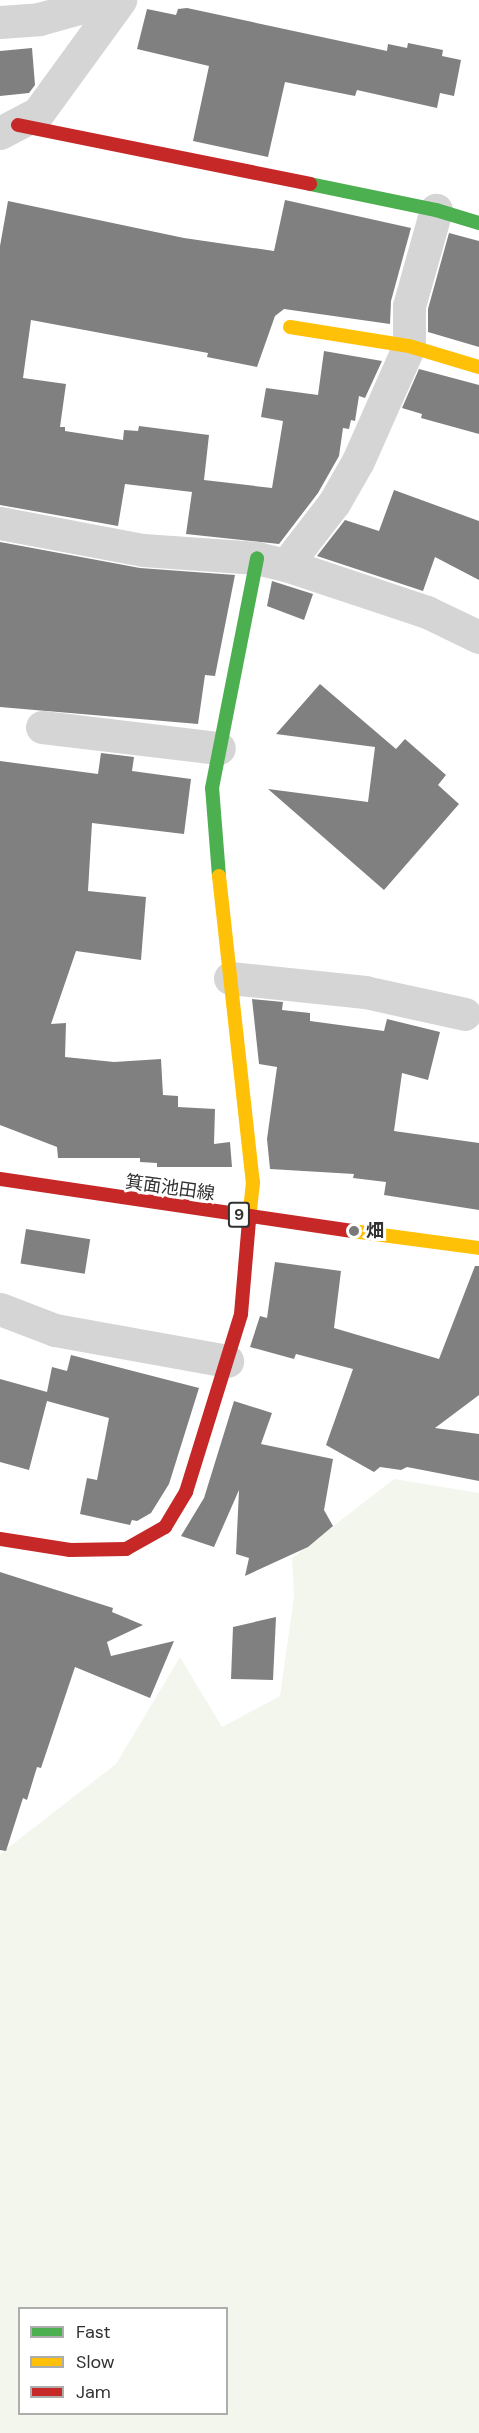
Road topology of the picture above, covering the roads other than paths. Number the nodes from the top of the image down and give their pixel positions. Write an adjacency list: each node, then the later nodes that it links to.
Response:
1 (108, 0): 3 (street)
2 (120, 0): 4 (street)
3 (0, 22)
4 (9, 129): 5 (street)
5 (436, 210): 6 (street); 8 (street)
6 (479, 223)
7 (290, 327): 8 (street)
8 (409, 346): 9 (street); 11 (street)
9 (479, 367)
10 (0, 523): 11 (street)
11 (272, 561): 12 (street); 14 (street)
12 (479, 637)
13 (42, 727): 14 (street)
14 (219, 748): 15 (street)
15 (230, 978): 16 (street); 18 (street)
16 (465, 1014)
17 (0, 1179): 18 (street, 箕面池田線 / 9)
18 (252, 1216): 19 (street, 箕面池田線 / 9); 21 (street)
19 (479, 1248)
20 (0, 1309): 21 (street)
21 (226, 1361): 22 (street)
22 (0, 1539)

